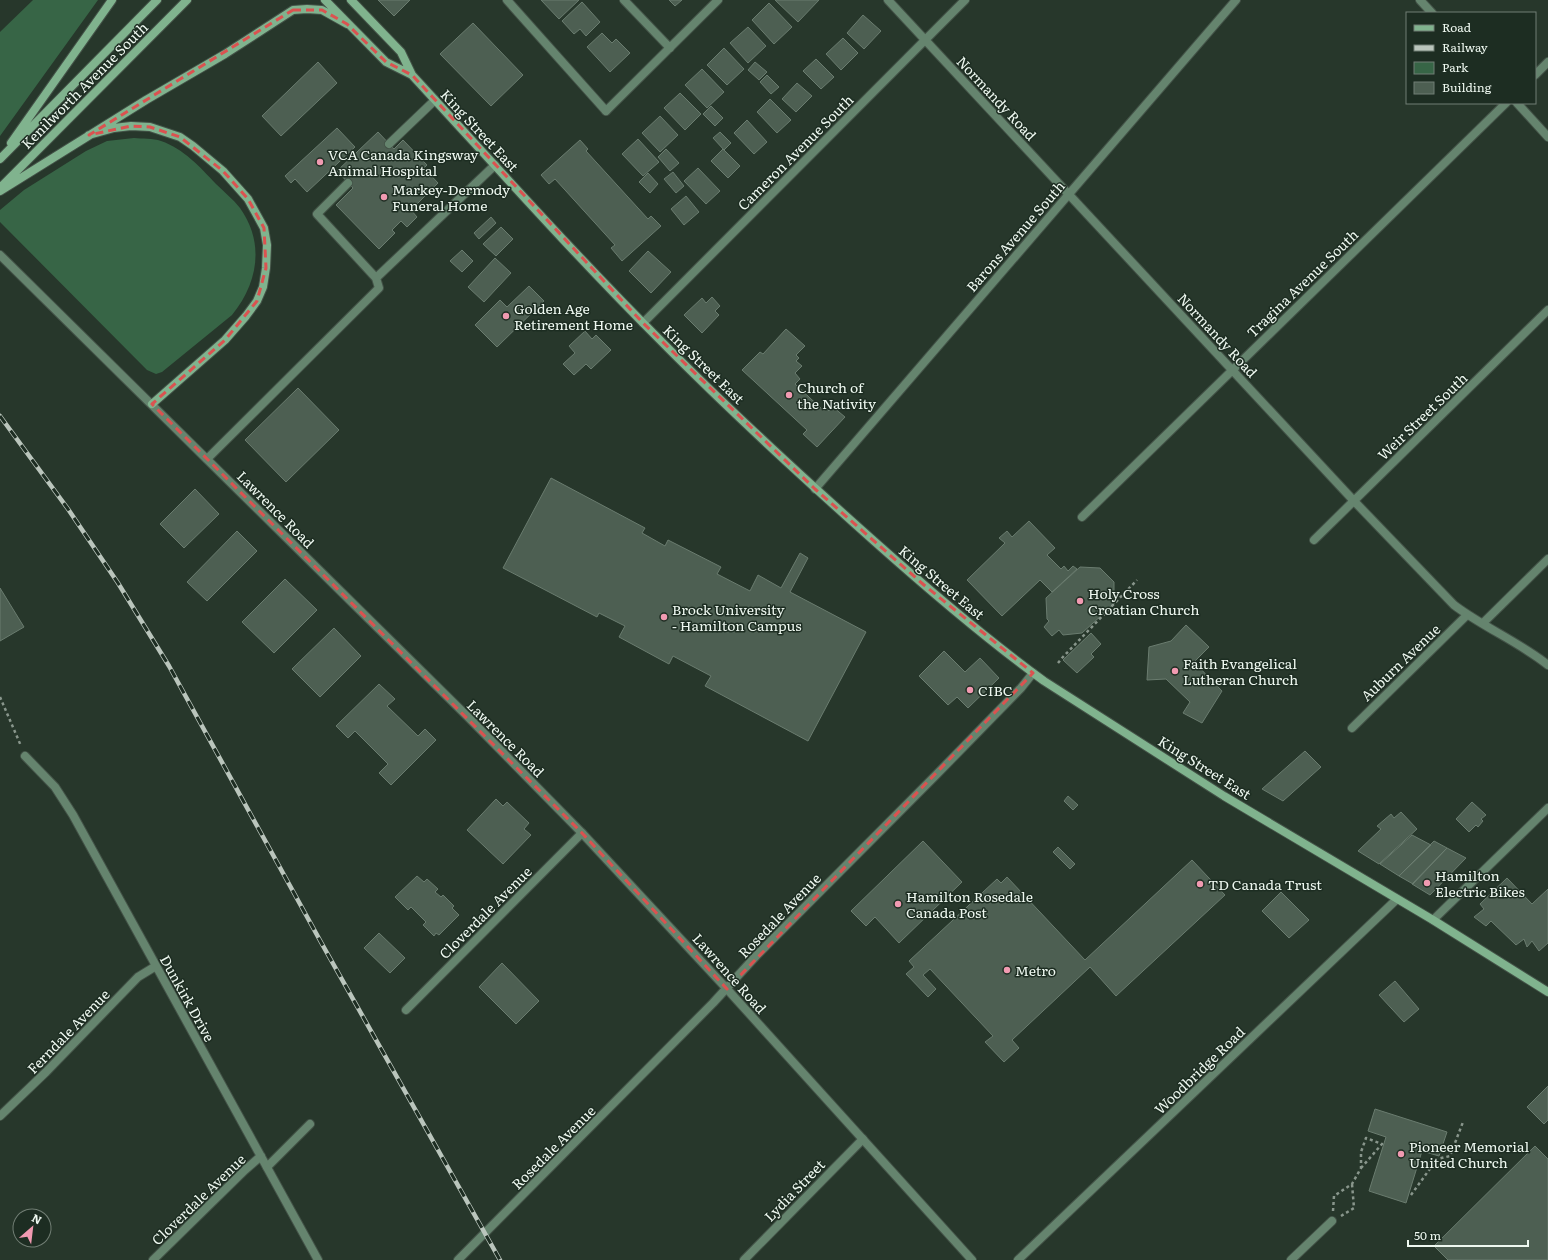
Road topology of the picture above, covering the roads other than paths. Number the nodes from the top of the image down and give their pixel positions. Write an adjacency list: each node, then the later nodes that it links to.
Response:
1 (112, 0): 26 (main road)
2 (157, 0): 26 (main road, Kenilworth Avenue South)
3 (187, 0): 29 (main road, Kenilworth Avenue South)
4 (325, 0): 14 (main road, King Street East)
5 (351, 0): 19 (main road, King Street East)
6 (507, 0): 16 (street)
7 (624, 0): 16 (street)
8 (718, 0): 16 (street)
9 (888, 0): 15 (street, Normandy Road)
10 (965, 0): 15 (street, Cameron Avenue South)
11 (1236, 0): 31 (street, Barons Avenue South)
12 (1420, 0): 13 (street)
13 (1431, 12)
14 (347, 24): 19 (main road, King Street East); 23 (main road)
15 (925, 40): 31 (street, Normandy Road); 35 (street, Cameron Avenue South)
16 (670, 48)
17 (1548, 62): 18 (street)
18 (1536, 74)
19 (412, 75): 20 (main road, King Street East)
20 (435, 100): 25 (street); 27 (main road, King Street East)
21 (1505, 104): 36 (street, Tragina Avenue South)
22 (1518, 104): 24 (street)
23 (90, 135): 30 (main road); 37 (main road)
24 (1548, 137)
25 (389, 144)
26 (0, 158)
27 (495, 165): 33 (street); 35 (main road, King Street East)
28 (348, 182): 33 (street)
29 (0, 187)
30 (0, 191)
31 (1069, 194): 36 (street, Normandy Road); 39 (street, Barons Avenue South)
32 (0, 255): 37 (street, Lawrence Road)
33 (376, 278): 38 (street)
34 (1548, 310): 40 (street, Weir Street South)
35 (643, 323): 39 (main road, King Street East)
36 (1232, 369): 40 (street, Normandy Road); 41 (street, Tragina Avenue South)
37 (152, 404): 38 (street, Lawrence Road)
38 (208, 459): 51 (street, Lawrence Road)
39 (815, 488): 47 (main road, King Street East)
40 (1354, 501): 42 (street, Weir Street South); 44 (street, Normandy Road)
41 (1082, 517)
42 (1314, 540)
43 (1548, 559): 45 (street)
44 (1467, 615): 45 (street, Normandy Road); 48 (street, Auburn Avenue)
45 (1483, 623): 46 (street, Normandy Road)
46 (1548, 665)
47 (1033, 673): 52 (main road, King Street East); 55 (street, Rosedale Avenue)
48 (1352, 728)
49 (25, 756): 54 (street, Dunkirk Drive)
50 (1548, 808): 53 (street)
51 (582, 833): 55 (street, Lawrence Road); 57 (street, Cloverdale Avenue)
52 (1396, 899): 53 (main road, King Street East); 69 (street, Woodbridge Road)
53 (1433, 920): 56 (main road, King Street East)
54 (156, 966): 58 (street, Ferndale Avenue); 61 (street, Dunkirk Drive)
55 (727, 989): 60 (street, Lawrence Road); 66 (street, Rosedale Avenue)
56 (1548, 992)
57 (406, 1010)
58 (0, 1116)
59 (310, 1124): 62 (street)
60 (863, 1139): 67 (street, Lydia Street); 68 (street, Lawrence Road)
61 (261, 1156): 62 (street, Dunkirk Drive); 64 (street, Cloverdale Avenue)
62 (267, 1167): 65 (street, Dunkirk Drive)
63 (1332, 1221): 70 (street)
64 (153, 1260)
65 (318, 1260)
66 (458, 1260)
67 (744, 1260)
68 (972, 1260)
69 (1018, 1260)
70 (1291, 1260)

